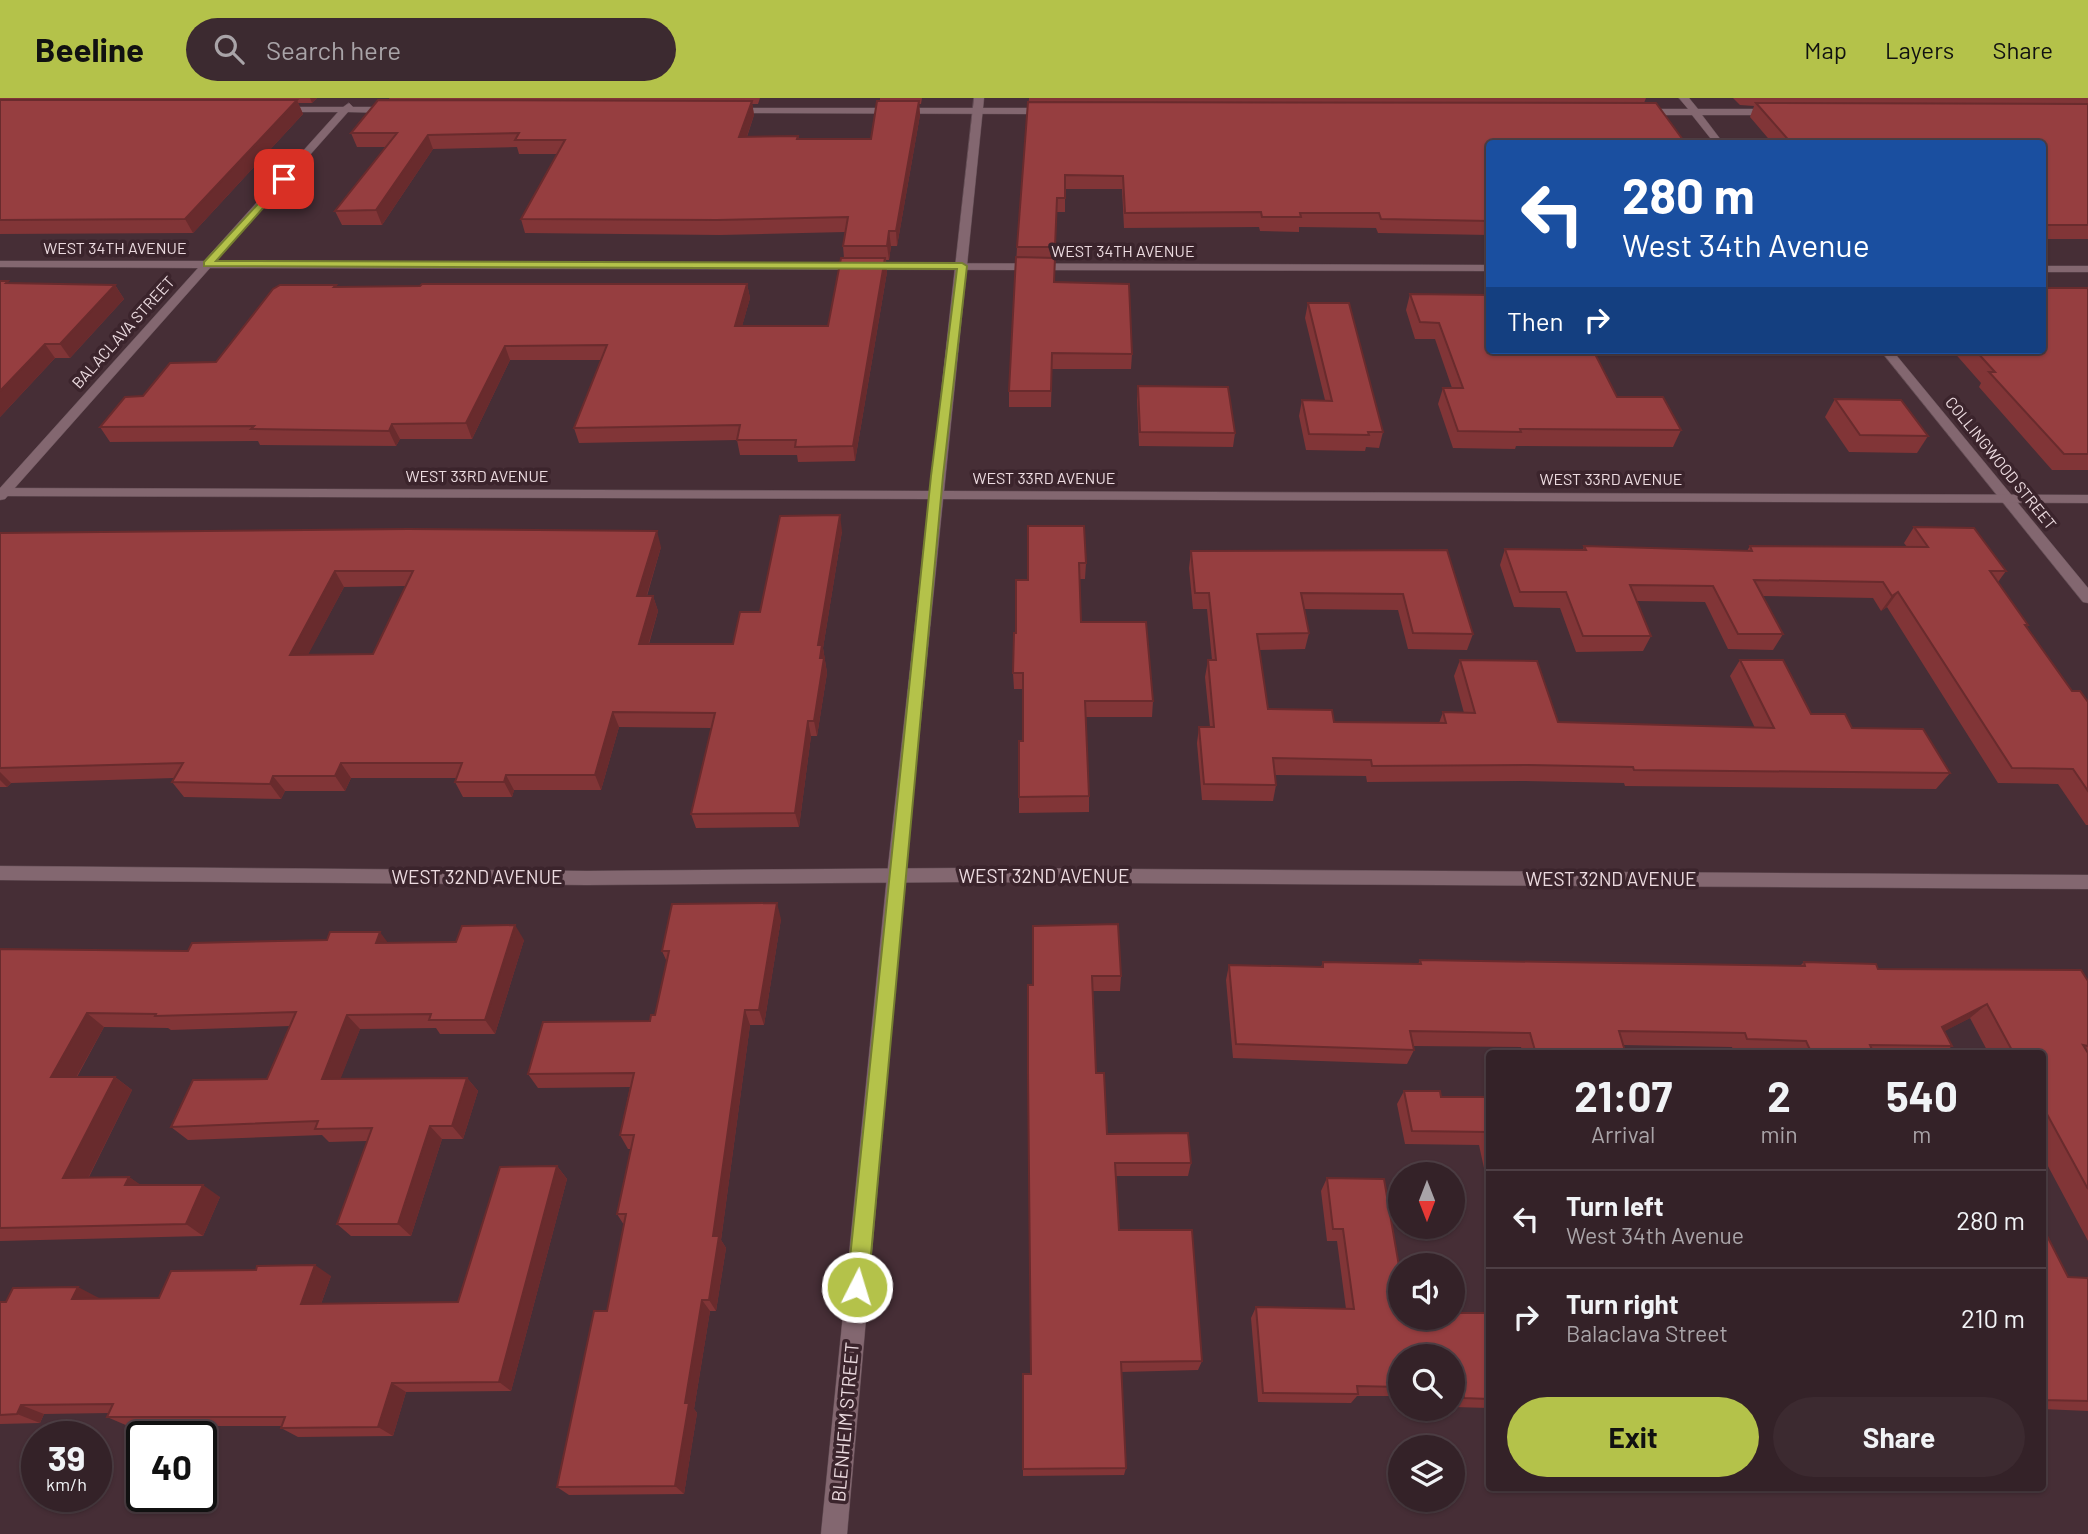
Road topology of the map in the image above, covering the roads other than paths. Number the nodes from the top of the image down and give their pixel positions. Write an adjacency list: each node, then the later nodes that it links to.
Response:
1 (356, 98): 5 (street, BALACLAVA STREET)
2 (1684, 98): 10 (street)
3 (979, 104): 7 (street); 8 (street); 15 (street, BLENHEIM STREET)
4 (264, 109): 5 (street)
5 (346, 109): 6 (street); 14 (street, BALACLAVA STREET)
6 (404, 110)
7 (718, 110)
8 (1063, 111)
9 (1632, 112): 10 (street)
10 (1695, 112): 11 (street); 12 (street)
11 (1790, 112)
12 (1717, 140)
13 (0, 264): 14 (street, WEST 34TH AVENUE)
14 (208, 264): 15 (street, WEST 34TH AVENUE); 20 (street, BALACLAVA STREET)
15 (962, 266): 16 (street, WEST 34TH AVENUE); 21 (street, BLENHEIM STREET)
16 (1486, 268)
17 (2046, 269): 18 (street)
18 (2088, 270)
19 (1889, 354): 22 (street, COLLINGWOOD STREET)
20 (1, 493): 21 (street, WEST 33RD AVENUE)
21 (935, 495): 22 (street, WEST 33RD AVENUE); 26 (street, BLENHEIM STREET)
22 (2008, 499): 23 (street, WEST 33RD AVENUE); 24 (street, COLLINGWOOD STREET)
23 (2088, 499)
24 (2088, 598)
25 (0, 873): 26 (street, WEST 32ND AVENUE)
26 (896, 876): 27 (street, WEST 32ND AVENUE); 28 (street, BLENHEIM STREET)
27 (2088, 882)
28 (834, 1534)

